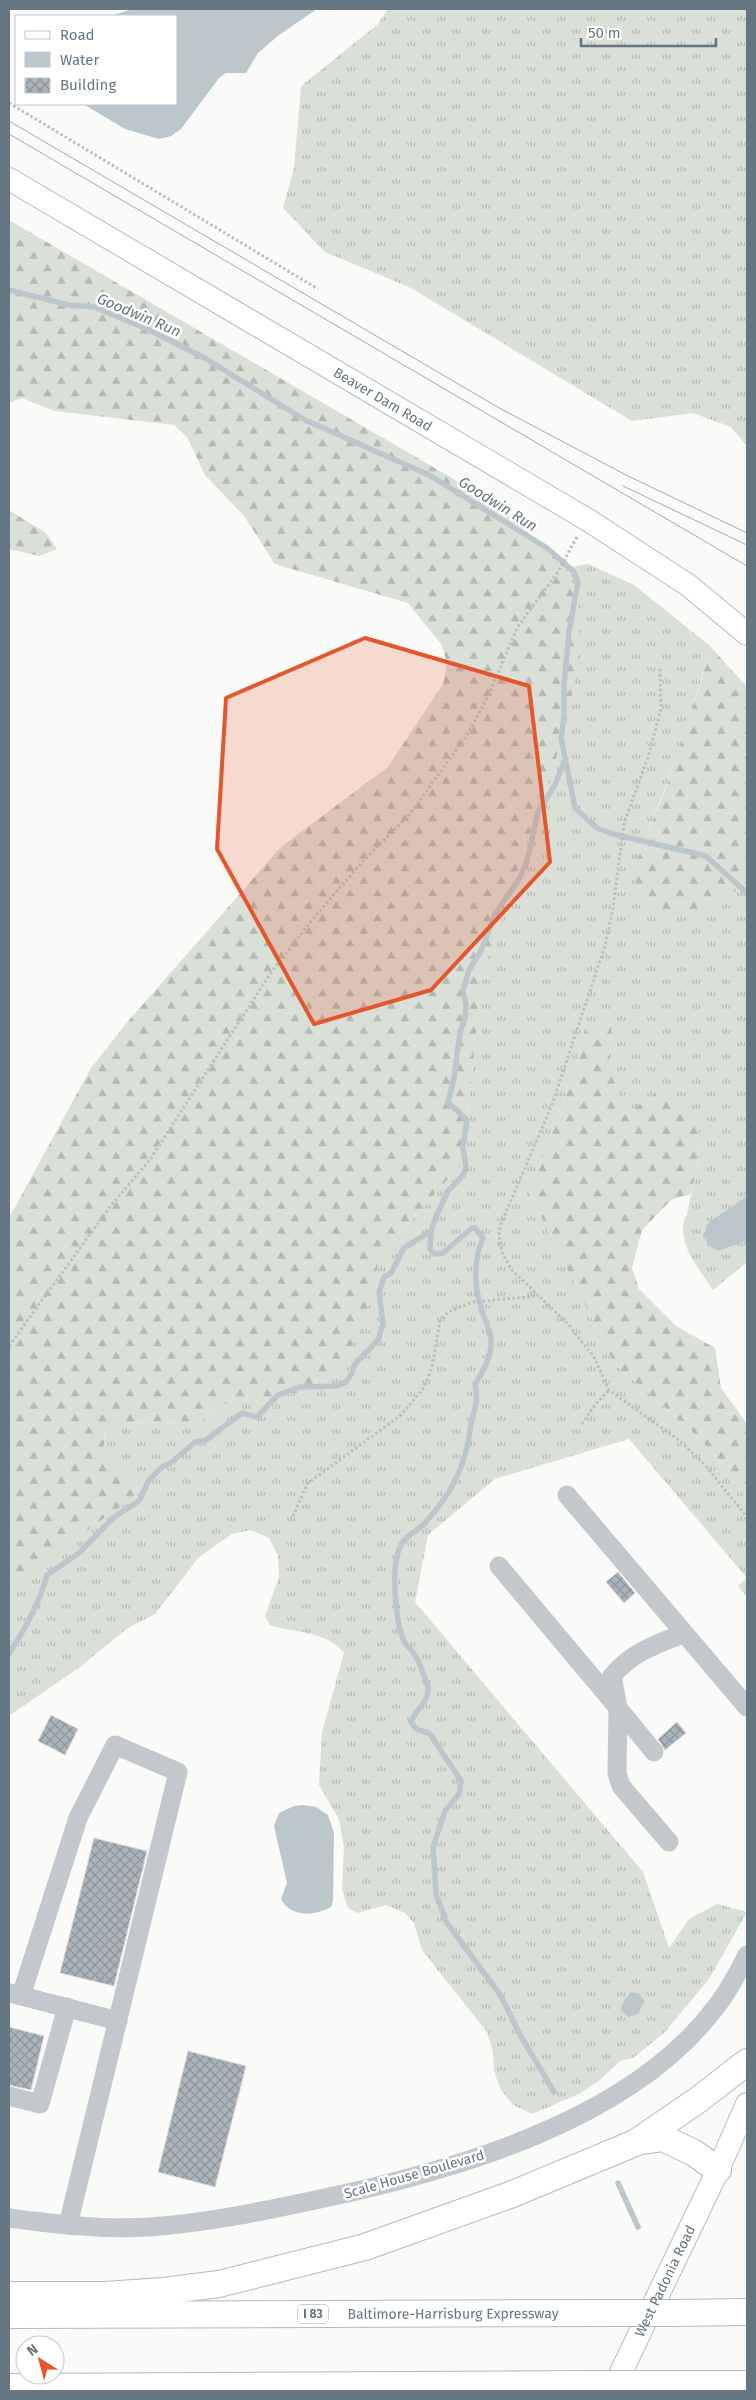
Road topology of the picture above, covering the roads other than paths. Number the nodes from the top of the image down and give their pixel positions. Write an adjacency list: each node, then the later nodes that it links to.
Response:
1 (9, 179): 2 (main road, Beaver Dam Road)
2 (747, 634)
3 (567, 1495): 5 (lane)
4 (499, 1566): 7 (lane)
5 (683, 1634): 6 (lane); 7 (lane)
6 (747, 1707)
7 (618, 1708): 8 (lane); 9 (lane)
8 (654, 1752)
9 (668, 1842)
10 (747, 1955): 21 (lane, Scale House Boulevard)
11 (15, 1994): 12 (lane); 13 (lane)
12 (67, 2008): 13 (lane); 15 (lane)
13 (118, 2021): 21 (lane)
14 (747, 2062): 18 (highway)
15 (9, 2096)
16 (747, 2104): 19 (main road, West Padonia Road)
17 (747, 2137): 19 (main road, West Padonia Road)
18 (635, 2142): 19 (highway); 22 (highway)
19 (718, 2170): 28 (main road, West Padonia Road)
20 (9, 2218): 21 (lane, Scale House Boulevard)
21 (68, 2225)
22 (9, 2295)
23 (747, 2312): 24 (highway, Baltimore-Harrisburg Expressway / I 83, bridge)
24 (9, 2315)
25 (540, 2384): 27 (highway); 28 (highway); 29 (highway)
26 (747, 2384): 28 (highway, bridge)
27 (9, 2387)
28 (602, 2388)
29 (458, 2391)

